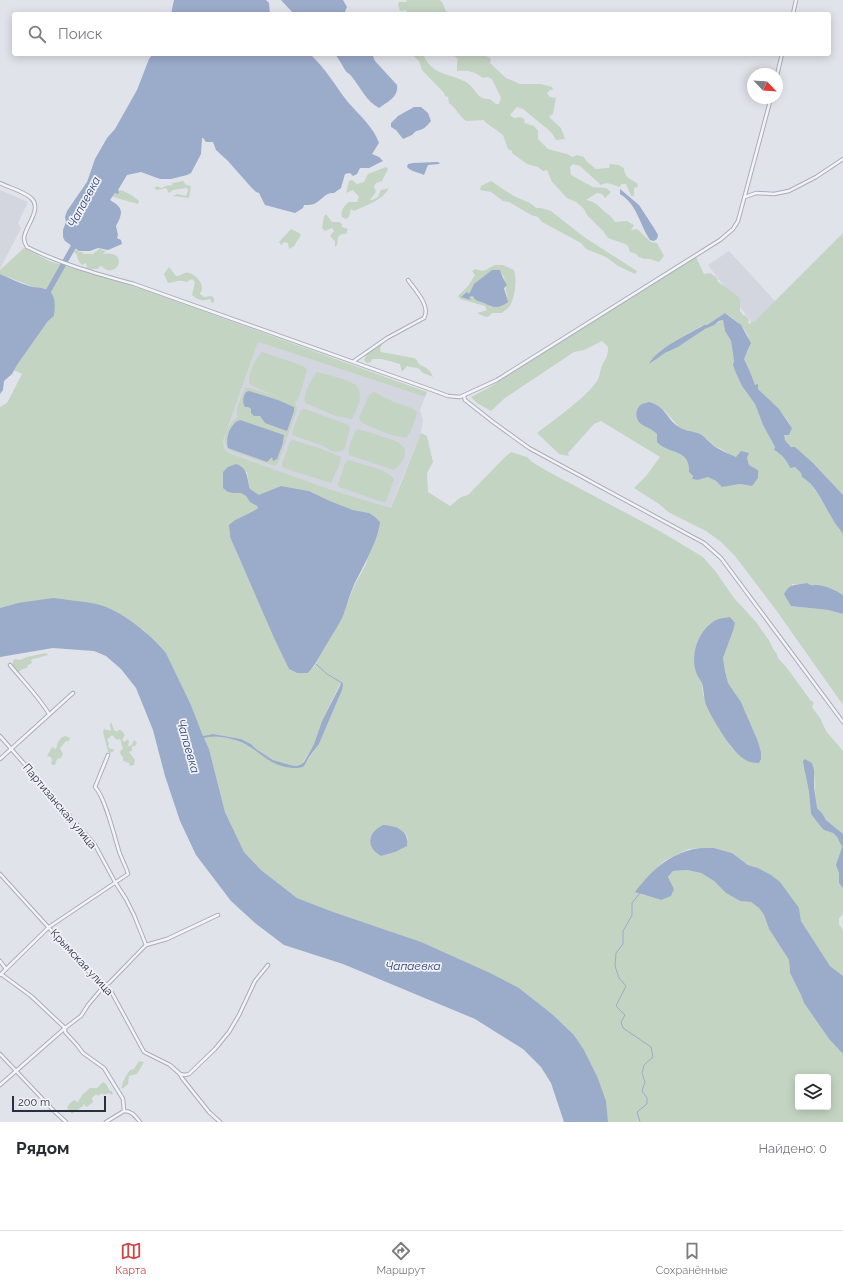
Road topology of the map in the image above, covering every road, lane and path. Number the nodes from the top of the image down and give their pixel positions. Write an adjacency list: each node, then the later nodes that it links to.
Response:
1 (796, 0): 2 (street)
2 (793, 12)
3 (782, 56): 4 (street)
4 (779, 68)
5 (769, 104): 8 (street)
6 (843, 160): 8 (street)
7 (0, 183): 10 (street)
8 (745, 197): 11 (street)
9 (408, 280): 10 (street)
10 (354, 361): 11 (street)
11 (464, 396): 15 (street)
12 (10, 665): 14 (street)
13 (73, 694): 14 (street)
14 (49, 714): 17 (street)
15 (843, 722)
16 (0, 736): 17 (street, Партизанская улица)
17 (12, 749): 19 (street); 21 (street, Партизанская улица)
18 (108, 755): 21 (street)
19 (0, 759)
20 (0, 874): 23 (street, Крымская улица)
21 (115, 882): 23 (street); 24 (street, Партизанская улица)
22 (218, 915): 24 (street)
23 (48, 927): 27 (street); 29 (street, Крымская улица)
24 (146, 945): 29 (street)
25 (0, 961): 27 (street)
26 (268, 965): 33 (street)
27 (6, 969): 28 (street)
28 (1, 974): 30 (street)
29 (104, 986): 30 (street); 33 (street, Крымская улица)
30 (65, 1028): 32 (street); 35 (street)
31 (0, 1054): 32 (street)
32 (16, 1070): 34 (street); 36 (street)
33 (180, 1074): 39 (street, Крымская улица)
34 (0, 1085)
35 (124, 1111): 37 (street); 38 (street)
36 (66, 1122)
37 (106, 1122)
38 (140, 1122)
39 (220, 1122)

